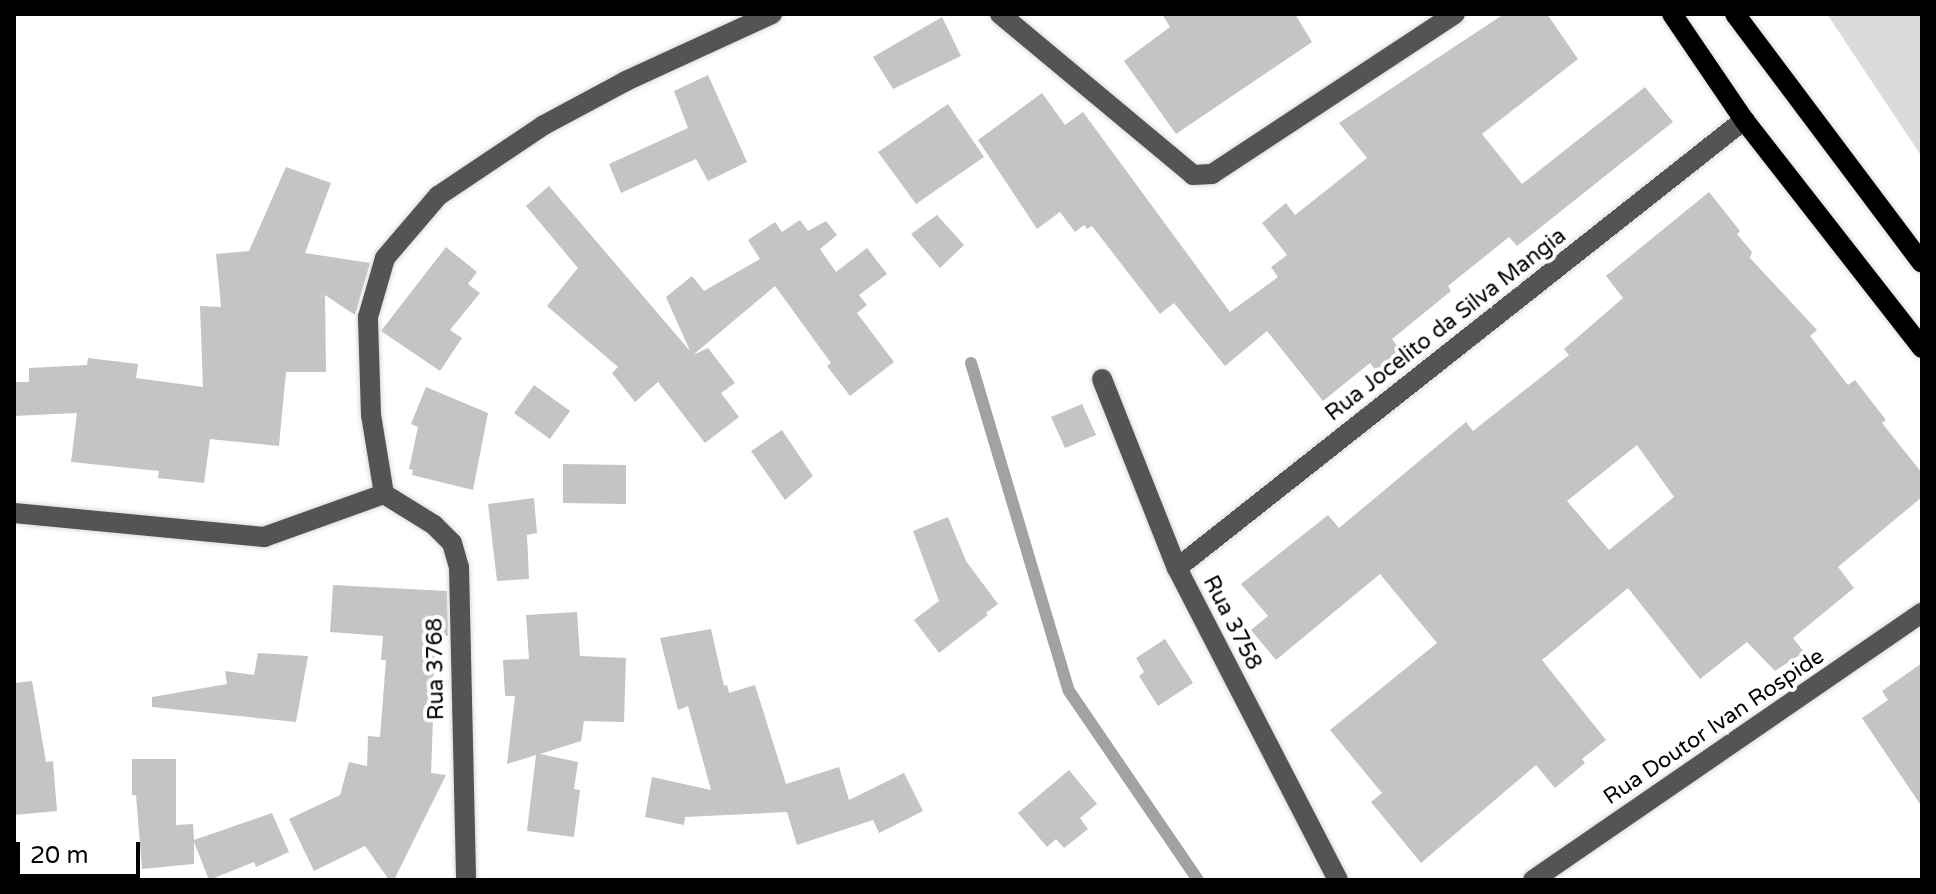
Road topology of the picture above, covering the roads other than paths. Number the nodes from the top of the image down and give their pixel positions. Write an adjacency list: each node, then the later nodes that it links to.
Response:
1 (772, 14): 10 (street)
2 (1000, 14): 3 (street)
3 (1455, 14)
4 (1672, 14): 6 (main road)
5 (1735, 14): 7 (main road)
6 (1744, 120): 8 (main road); 12 (street, Rua Jocelito da Silva Mangia)
7 (1922, 263)
8 (1922, 348)
9 (1102, 379): 12 (street, Rua 3758)
10 (384, 494): 11 (street); 14 (street, Rua 3768)
11 (14, 513)
12 (1177, 568): 15 (street, Rua 3758)
13 (1922, 613): 16 (street, Rua Doutor Ivan Rospide)
14 (466, 880)
15 (1338, 880)
16 (1533, 880)

